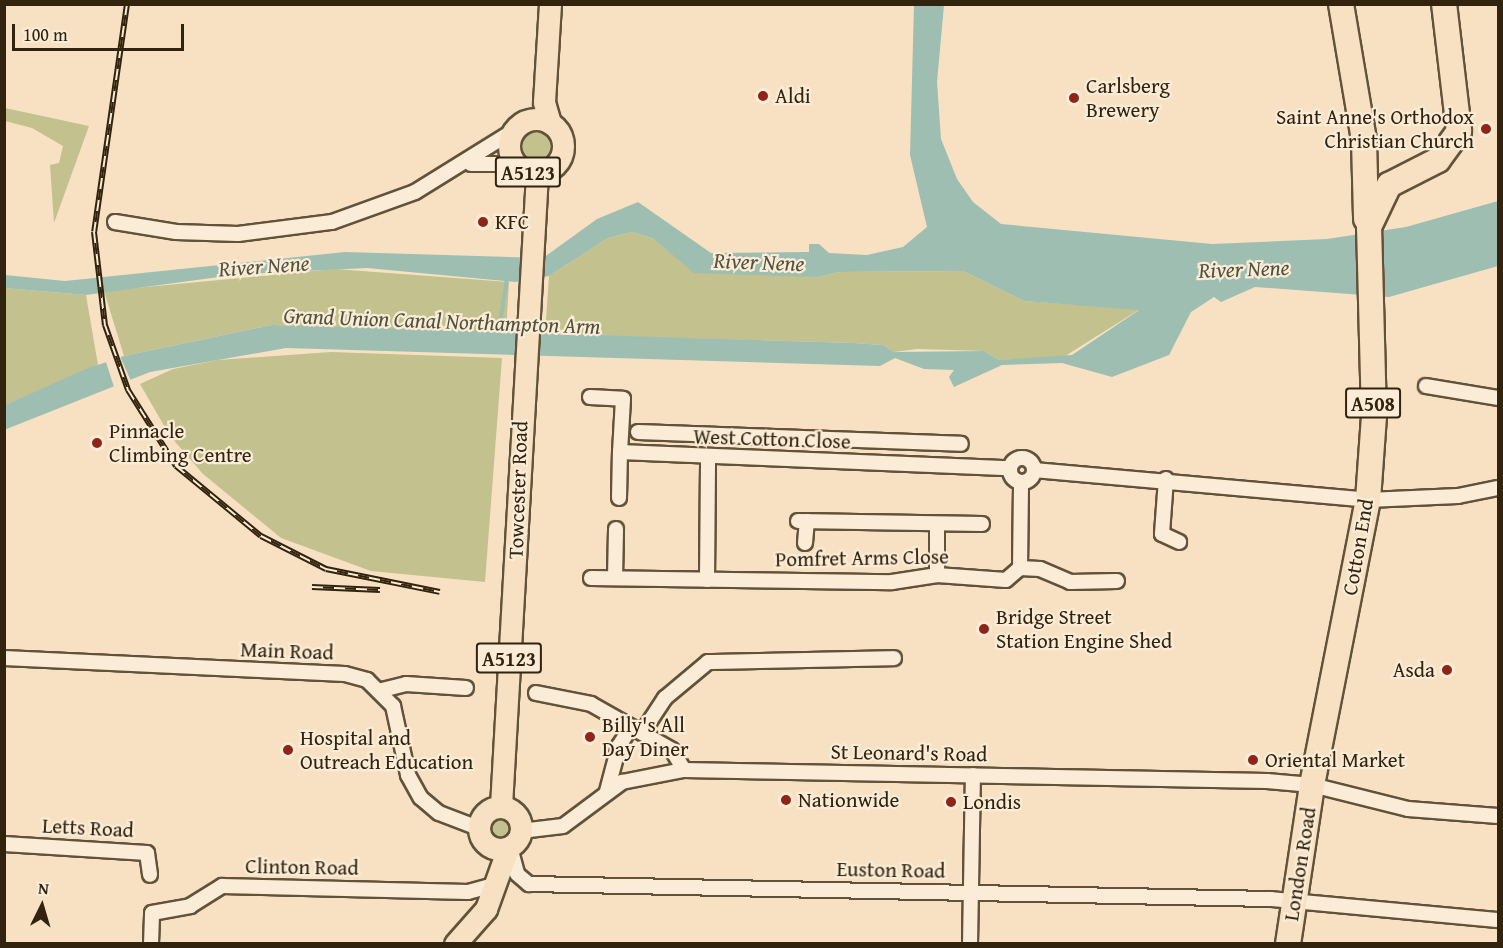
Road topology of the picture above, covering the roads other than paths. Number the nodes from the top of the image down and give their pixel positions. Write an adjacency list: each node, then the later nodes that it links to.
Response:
1 (538, 4): 6 (main road, A5123)
2 (550, 4): 5 (main road, A5123)
3 (1341, 4): 7 (highway, A508)
4 (1444, 4): 11 (highway, A508)
5 (550, 123): 6 (main road); 10 (main road, A5123)
6 (520, 126): 8 (main road, A5123); 9 (street)
7 (1364, 158): 11 (highway); 13 (highway, A508)
8 (516, 164): 9 (street); 10 (main road, A5123)
9 (460, 167): 12 (street)
10 (537, 173): 51 (main road, Towcester Road / A5123)
11 (1397, 177): 13 (highway, A508)
12 (116, 222)
13 (1369, 227): 29 (highway, Cotton End / A508)
14 (1426, 386): 16 (street)
15 (590, 398): 20 (street)
16 (1498, 398)
17 (638, 432): 18 (street)
18 (747, 436): 19 (street); 21 (street)
19 (961, 444)
20 (620, 452): 22 (street, West Cotton Close); 28 (street)
21 (750, 458): 22 (street, West Cotton Close); 23 (street, West Cotton Close)
22 (708, 460): 39 (street)
23 (1009, 468): 24 (street, West Cotton Close); 26 (street)
24 (1034, 470): 25 (street); 26 (street)
25 (1166, 479): 29 (street); 33 (street)
26 (1021, 482): 35 (street)
27 (1498, 488): 29 (street)
28 (619, 498)
29 (1368, 500): 49 (highway, Cotton End / A508)
30 (937, 524): 31 (street); 34 (street); 36 (street)
31 (982, 524)
32 (616, 529): 38 (street)
33 (1179, 542)
34 (805, 543)
35 (1020, 568): 36 (street, Pomfret Arms Close); 40 (street)
36 (937, 575): 39 (street, Pomfret Arms Close)
37 (591, 578): 38 (street, Pomfret Arms Close)
38 (615, 578): 39 (street, Pomfret Arms Close)
39 (707, 580)
40 (1117, 581)
41 (4, 658): 44 (street, Main Road)
42 (894, 658): 46 (street)
43 (466, 688): 44 (street)
44 (382, 690): 53 (street)
45 (536, 693): 46 (street)
46 (636, 730): 47 (street); 50 (street)
47 (684, 770): 48 (street, St Leonard's Road); 50 (street, St Leonard's Road)
48 (973, 775): 49 (street, St Leonard's Road); 58 (street)
49 (1312, 785): 52 (street, St Leonard's Road); 59 (highway, London Road / A508)
50 (607, 790): 54 (street, St Leonard's Road)
51 (501, 806): 53 (main road); 54 (main road)
52 (1498, 816)
53 (478, 828): 54 (main road)
54 (507, 843): 57 (main road); 58 (street, Euston Road); 63 (main road)
55 (4, 844): 56 (street, Letts Road)
56 (150, 875)
57 (487, 887): 61 (street, Clinton Road); 62 (main road)
58 (972, 893): 59 (street, Euston Road); 64 (street)
59 (1295, 901): 60 (street, Euston Road); 65 (highway, London Road / A508)
60 (1498, 920)
61 (151, 944)
62 (443, 944)
63 (455, 944)
64 (970, 944)
65 (1288, 944)

